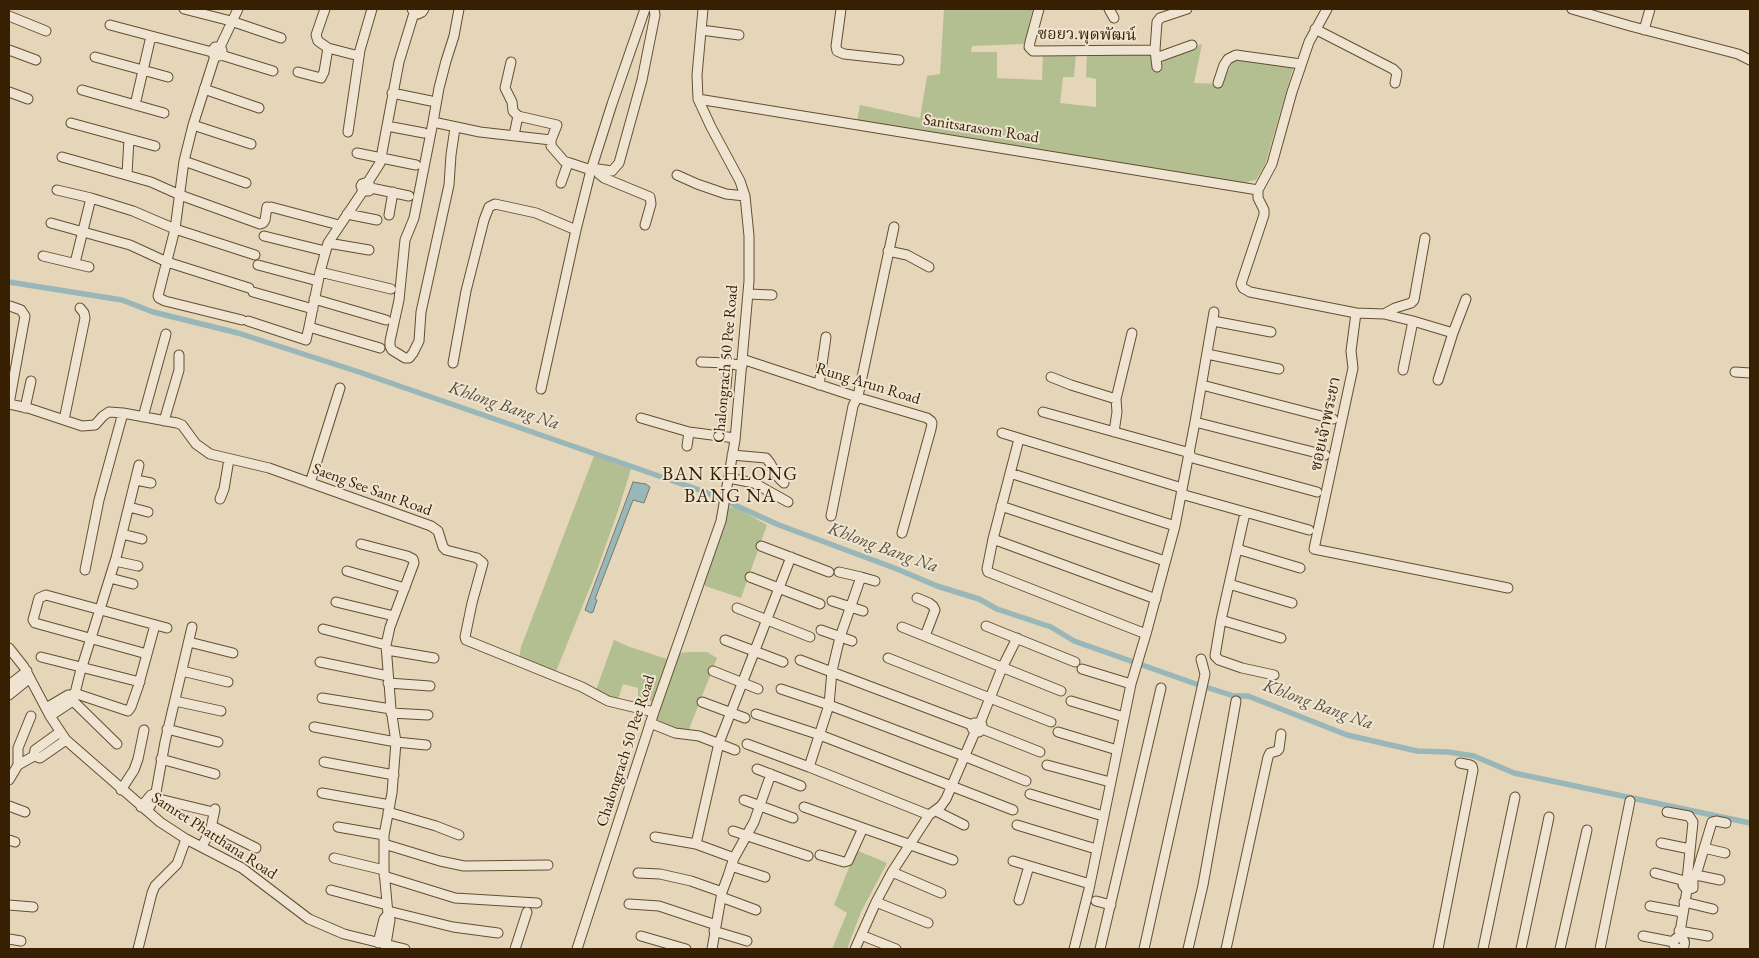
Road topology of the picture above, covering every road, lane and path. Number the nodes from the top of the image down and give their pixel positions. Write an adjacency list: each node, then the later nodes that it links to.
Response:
1 (184, 9): 20 (street)
2 (238, 9): 20 (street)
3 (325, 9): 30 (street)
4 (372, 9): 33 (street)
5 (424, 9): 17 (street)
6 (459, 9): 58 (street)
7 (645, 9): 76 (street)
8 (654, 9): 76 (street)
9 (703, 9): 23 (street, Chalongrach 50 Pee Road)
10 (841, 9): 37 (street)
11 (1039, 9): 35 (street, ซอยว.พุดพัฒน์)
12 (1109, 9): 19 (street)
13 (1187, 9): 35 (street)
14 (1327, 9): 22 (street)
15 (1572, 9): 24 (street)
16 (1650, 9): 24 (street)
17 (413, 11): 50 (street)
18 (9, 16): 25 (street)
19 (1114, 18)
20 (231, 21): 28 (street); 32 (street)
21 (110, 25): 27 (street)
22 (1314, 29): 40 (street); 45 (street)
23 (701, 30): 26 (street); 52 (street, Chalongrach 50 Pee Road)
24 (1644, 30): 38 (street)
25 (46, 31)
26 (740, 35)
27 (151, 36): 32 (street); 41 (street)
28 (281, 38)
29 (1192, 45): 35 (street)
30 (328, 48): 33 (street); 43 (street)
31 (9, 50): 36 (street)
32 (217, 52): 42 (street); 47 (street)
33 (359, 56): 63 (street)
34 (95, 57): 41 (street)
35 (1156, 58)
36 (36, 60)
37 (899, 60)
38 (1750, 60)
39 (511, 62): 57 (street)
40 (1301, 64): 46 (street); 83 (street)
41 (143, 70): 44 (street); 54 (street)
42 (273, 71)
43 (298, 72)
44 (168, 77)
45 (1395, 82)
46 (1218, 83)
47 (204, 89): 55 (street); 60 (street)
48 (82, 90): 54 (street)
49 (9, 92): 51 (street)
50 (392, 92): 53 (street); 61 (street)
51 (28, 99)
52 (698, 99): 83 (street, Sanitsarasom Road); 87 (street, Chalongrach 50 Pee Road)
53 (431, 101)
54 (135, 105): 56 (street)
55 (260, 108)
56 (164, 113)
57 (518, 116): 65 (street); 67 (street)
58 (433, 122): 62 (street); 62 (street)
59 (71, 123): 66 (street)
60 (193, 125): 68 (street); 73 (street)
61 (387, 126): 64 (street); 72 (street)
62 (455, 128): 65 (street)
63 (348, 132)
64 (424, 133)
65 (514, 135): 67 (street)
66 (129, 139): 69 (street); 77 (street)
67 (551, 140): 74 (street)
68 (251, 144)
69 (155, 146)
70 (356, 153): 72 (street)
71 (62, 157): 77 (street)
72 (381, 158): 75 (street); 81 (street)
73 (184, 161): 79 (street); 85 (street)
74 (568, 162): 76 (street); 80 (street)
75 (416, 165)
76 (594, 168): 94 (street); 97 (street)
77 (127, 174): 85 (street)
78 (677, 175): 87 (street)
79 (246, 183)
80 (561, 183)
81 (367, 187): 84 (street); 89 (street)
82 (57, 190): 88 (street)
83 (1258, 190): 120 (street)
84 (393, 192): 86 (street); 90 (street)
85 (180, 194): 93 (street); 96 (street)
86 (409, 196)
87 (745, 196): 113 (street, Chalongrach 50 Pee Road)
88 (91, 198): 96 (street); 98 (street)
89 (347, 214): 91 (street); 93 (street)
90 (389, 215)
91 (377, 220)
92 (51, 223): 98 (street)
93 (339, 225): 101 (street)
94 (645, 225)
95 (894, 227): 103 (street)
96 (174, 229): 104 (street); 106 (street)
97 (576, 230): 135 (street); 148 (street)
98 (83, 232): 106 (street); 107 (street)
99 (264, 236): 101 (street)
100 (1425, 238): 121 (street)
101 (326, 247): 102 (street); 111 (street)
102 (369, 250)
103 (888, 250): 110 (street); 149 (street)
104 (255, 255)
105 (43, 256): 107 (street)
106 (167, 262): 119 (street); 124 (street)
107 (75, 263): 109 (street)
108 (258, 265): 111 (street)
109 (89, 267)
110 (929, 267)
111 (319, 276): 112 (street); 116 (street)
112 (391, 289)
113 (748, 294): 114 (street); 134 (street, Chalongrach 50 Pee Road)
114 (772, 295)
115 (1466, 298): 127 (street)
116 (314, 299): 119 (street); 122 (street)
117 (10, 306): 151 (street)
118 (80, 308): 158 (street)
119 (313, 309): 124 (street)
120 (1356, 313): 121 (street); 213 (street, ซอยเจ้าพระยา)
121 (1384, 314): 123 (street)
122 (386, 320)
123 (1413, 321): 127 (street); 138 (street)
124 (309, 327): 130 (street)
125 (1271, 332): 131 (street)
126 (1132, 333): 150 (street)
127 (1452, 333): 142 (street)
128 (166, 334): 155 (street)
129 (826, 337): 144 (street)
130 (380, 348)
131 (1207, 354): 137 (street); 145 (street)
132 (179, 355): 159 (street)
133 (700, 362): 136 (street, Rung Arun Road)
134 (742, 362): 136 (street, Rung Arun Road); 144 (street, Rung Arun Road); 164 (street, Chalongrach 50 Pee Road)
135 (452, 363)
136 (728, 363): 146 (street)
137 (1279, 370)
138 (1403, 370)
139 (1735, 372): 140 (street)
140 (1750, 373)
141 (1051, 377): 150 (street)
142 (1438, 380)
143 (31, 381): 152 (street)
144 (819, 385): 149 (street, Rung Arun Road)
145 (1202, 385): 157 (street); 160 (street)
146 (726, 387)
147 (340, 388): 176 (street)
148 (541, 389)
149 (858, 396): 186 (street); 189 (street, Rung Arun Road)
150 (1116, 400): 162 (street)
151 (9, 404): 152 (street, Saeng See Sant Road)
152 (25, 408): 158 (street, Saeng See Sant Road)
153 (1042, 412): 162 (street)
154 (123, 413): 155 (street, Saeng See Sant Road); 158 (street, Saeng See Sant Road); 201 (street)
155 (143, 417): 159 (street, Saeng See Sant Road)
156 (641, 418): 161 (street)
157 (1333, 419)
158 (64, 420)
159 (164, 421): 170 (street, Saeng See Sant Road)
160 (1196, 422): 168 (street); 169 (street)
161 (690, 432): 164 (street); 166 (street)
162 (1114, 432): 168 (street)
163 (1002, 433): 165 (street)
164 (735, 438): 167 (street, Chalongrach 50 Pee Road)
165 (1019, 439): 172 (street); 178 (street)
166 (687, 446)
167 (732, 455): 173 (street, Chalongrach 50 Pee Road); 177 (street)
168 (1189, 455): 178 (street); 179 (street)
169 (1324, 455)
170 (229, 459): 176 (street, Saeng See Sant Road); 180 (street)
171 (139, 465): 174 (street)
172 (1010, 473): 182 (street); 187 (street)
173 (729, 478): 181 (street); 288 (street, Chalongrach 50 Pee Road)
174 (136, 480): 175 (street); 183 (street)
175 (151, 483)
176 (310, 483): 288 (street, Saeng See Sant Road)
177 (784, 483)
178 (1182, 491): 185 (street); 187 (street)
179 (1317, 492)
180 (220, 499)
181 (788, 502)
182 (1001, 506): 192 (street); 198 (street)
183 (129, 507): 184 (street); 190 (street)
184 (148, 512)
185 (1245, 513): 188 (street); 195 (street)
186 (831, 516)
187 (1175, 526): 198 (street)
188 (1309, 530)
189 (902, 533)
190 (122, 534): 191 (street); 197 (street)
191 (142, 539)
192 (993, 539): 215 (street); 234 (street)
193 (361, 544): 211 (street)
194 (761, 546): 196 (street)
195 (1237, 549): 200 (street); 210 (street)
196 (791, 557): 203 (street); 212 (street)
197 (115, 561): 199 (street); 207 (street)
198 (1165, 561): 215 (street)
199 (138, 566)
200 (1300, 568)
201 (85, 570)
202 (347, 571): 211 (street)
203 (829, 572)
204 (839, 572): 206 (street)
205 (750, 577): 212 (street)
206 (861, 577): 208 (street); 220 (street)
207 (110, 578): 209 (street); 222 (street)
208 (875, 581)
209 (133, 584)
210 (1229, 584): 218 (street); 226 (street)
211 (404, 588): 224 (street)
212 (779, 588): 219 (street); 225 (street)
213 (1508, 588)
214 (917, 598): 235 (street)
215 (1156, 599): 234 (street)
216 (832, 601): 220 (street)
217 (336, 602): 224 (street)
218 (1292, 603)
219 (820, 604)
220 (850, 607): 223 (street); 237 (street)
221 (737, 608): 225 (street)
222 (100, 609): 227 (street); 240 (street); 240 (street)
223 (863, 611)
224 (394, 616): 244 (street)
225 (766, 620): 236 (street); 246 (street)
226 (1221, 620): 239 (street); 264 (street)
227 (155, 625): 231 (street); 248 (street)
228 (986, 626): 238 (street)
229 (192, 627): 243 (street)
230 (902, 627): 235 (street)
231 (167, 628)
232 (323, 629): 244 (street)
233 (821, 630): 237 (street)
234 (1146, 634): 270 (street)
235 (925, 636): 258 (street)
236 (810, 637)
237 (840, 637): 242 (street); 262 (street)
238 (1017, 638): 256 (street); 258 (street)
239 (1281, 638)
240 (90, 639): 248 (street); 257 (street)
241 (726, 640): 246 (street)
242 (852, 641)
243 (189, 642): 247 (street); 260 (street)
244 (386, 647): 250 (street); 265 (street)
245 (9, 648): 263 (street, Samret Phatthana Road)
246 (754, 651): 255 (street); 268 (street)
247 (233, 653)
248 (147, 654): 266 (street)
249 (41, 657): 257 (street)
250 (434, 658)
251 (888, 658): 278 (street)
252 (1201, 658): 426 (street)
253 (800, 660): 262 (street)
254 (320, 662): 265 (street)
255 (784, 662)
256 (1074, 662)
257 (81, 667): 266 (street); 277 (street)
258 (1002, 668): 275 (street); 278 (street)
259 (1082, 669): 270 (street)
260 (182, 671): 267 (street); 280 (street)
261 (713, 671): 268 (street)
262 (832, 671): 284 (street); 298 (street)
263 (28, 674): 269 (street); 276 (street); 287 (street, Samret Phatthana Road)
264 (1274, 675)
265 (388, 680): 271 (street); 286 (street)
266 (140, 682): 277 (street)
267 (228, 682)
268 (742, 682): 273 (street); 289 (street)
269 (9, 684)
270 (1131, 684): 293 (street)
271 (430, 686)
272 (1162, 688): 396 (street)
273 (758, 689)
274 (782, 689): 284 (street)
275 (1061, 691)
276 (9, 695)
277 (72, 696): 287 (street); 308 (street)
278 (990, 697): 295 (street); 298 (street)
279 (322, 698): 286 (street)
280 (175, 701): 285 (street); 299 (street)
281 (1071, 701): 293 (street)
282 (1236, 701): 427 (street)
283 (702, 702): 289 (street)
284 (829, 705): 303 (street); 314 (street)
285 (221, 711)
286 (391, 711): 291 (street); 306 (street)
287 (48, 712): 304 (street, Samret Phatthana Road)
288 (654, 712): 296 (street, Chalongrach 50 Pee Road)
289 (731, 713): 294 (street); 307 (street)
290 (756, 714): 303 (street)
291 (428, 715)
292 (31, 716): 319 (street)
293 (1124, 716): 312 (street)
294 (745, 718)
295 (1050, 722)
296 (650, 723): 307 (street); 419 (street, Chalongrach 50 Pee Road)
297 (314, 727): 306 (street)
298 (977, 727): 313 (street); 314 (street)
299 (167, 729): 305 (street); 315 (street)
300 (144, 730): 330 (street)
301 (1058, 732): 312 (street)
302 (1281, 734): 428 (street)
303 (820, 735): 320 (street); 329 (street)
304 (63, 736): 319 (street); 330 (street, Samret Phatthana Road)
305 (218, 742)
306 (396, 742): 310 (street); 324 (street)
307 (719, 743): 311 (street); 362 (street)
308 (117, 744)
309 (747, 744): 320 (street)
310 (426, 745)
311 (735, 750)
312 (1117, 750): 327 (street)
313 (1040, 752)
314 (964, 756): 326 (street); 329 (street)
315 (161, 759): 322 (street); 333 (street)
316 (324, 762): 324 (street)
317 (1460, 763): 429 (street)
318 (1047, 764): 327 (street)
319 (18, 765): 325 (street)
320 (809, 766): 345 (street)
321 (758, 769): 323 (street)
322 (215, 774)
323 (771, 774): 328 (street); 338 (street)
324 (394, 775): 340 (street)
325 (9, 780)
326 (1026, 781)
327 (1110, 782): 346 (street)
328 (801, 786)
329 (952, 787): 342 (street); 345 (street)
330 (121, 790): 341 (street, Samret Phatthana Road)
331 (322, 793): 340 (street)
332 (1030, 794): 346 (street)
333 (155, 796): 341 (street); 353 (street)
334 (1515, 797): 430 (street)
335 (744, 800): 338 (street)
336 (1630, 801): 433 (street)
337 (9, 806): 343 (street)
338 (759, 806): 347 (street); 357 (street)
339 (804, 807): 352 (street)
340 (389, 808): 356 (street); 360 (street)
341 (144, 809): 359 (street, Samret Phatthana Road)
342 (1012, 810)
343 (25, 812)
344 (1667, 812): 369 (street)
345 (932, 813): 349 (street); 363 (street)
346 (1103, 816): 368 (street)
347 (793, 818)
348 (1726, 823): 367 (street)
349 (964, 825)
350 (1017, 825): 368 (street)
351 (338, 827): 360 (street)
352 (863, 828): 363 (street); 371 (street)
353 (210, 829): 364 (street); 366 (street)
354 (1587, 830): 432 (street)
355 (733, 831): 357 (street)
356 (459, 835)
357 (747, 836): 372 (street); 376 (street)
358 (655, 837): 362 (street)
359 (186, 839): 364 (street, Samret Phatthana Road); 416 (street)
360 (384, 840): 377 (street); 380 (street)
361 (1661, 843): 369 (street)
362 (696, 844): 376 (street)
363 (911, 844): 374 (street); 379 (street)
364 (202, 846): 415 (street, Samret Phatthana Road)
365 (1543, 846): 431 (street)
366 (256, 848)
367 (1704, 848): 370 (street); 385 (street)
368 (1096, 849): 386 (street)
369 (1690, 849): 385 (street)
370 (1725, 852)
371 (820, 855)
372 (808, 856)
373 (334, 858): 380 (street)
374 (953, 860)
375 (1013, 861): 378 (street)
376 (733, 862): 383 (street); 389 (street)
377 (548, 865)
378 (1029, 866): 386 (street); 390 (street)
379 (892, 872): 388 (street); 393 (street)
380 (384, 873): 392 (street); 401 (street)
381 (638, 873): 389 (street)
382 (1656, 874): 385 (street)
383 (765, 877)
384 (1720, 880): 385 (street)
385 (1689, 881): 399 (street)
386 (1090, 884): 424 (street)
387 (331, 890): 401 (street)
388 (941, 893)
389 (722, 894): 402 (street); 405 (street)
390 (1019, 900)
391 (1096, 901): 396 (street)
392 (537, 902)
393 (876, 902): 404 (street); 407 (street)
394 (629, 904): 405 (street)
395 (9, 905): 398 (street)
396 (1111, 905): 425 (street)
397 (1650, 906): 399 (street)
398 (33, 907)
399 (1683, 907): 400 (street); 414 (street)
400 (1713, 909)
401 (388, 910): 406 (street); 415 (street)
402 (756, 910)
403 (527, 912): 418 (street)
404 (928, 923)
405 (715, 928): 413 (street); 421 (street)
406 (498, 933)
407 (860, 935): 422 (street); 423 (street)
408 (641, 936): 420 (street)
409 (1643, 936): 414 (street)
410 (1708, 936): 414 (street)
411 (9, 939): 412 (street)
412 (20, 941)
413 (746, 941)
414 (1678, 942)
415 (382, 943): 417 (street, Samret Phatthana Road)
416 (138, 949)
417 (405, 949)
418 (515, 949)
419 (577, 949)
420 (686, 949)
421 (712, 949)
422 (855, 949)
423 (896, 949)
424 (1074, 949)
425 (1100, 949)
426 (1144, 949)
427 (1188, 949)
428 (1226, 949)
429 (1438, 949)
430 (1483, 949)
431 (1521, 949)
432 (1560, 949)
433 (1600, 949)

